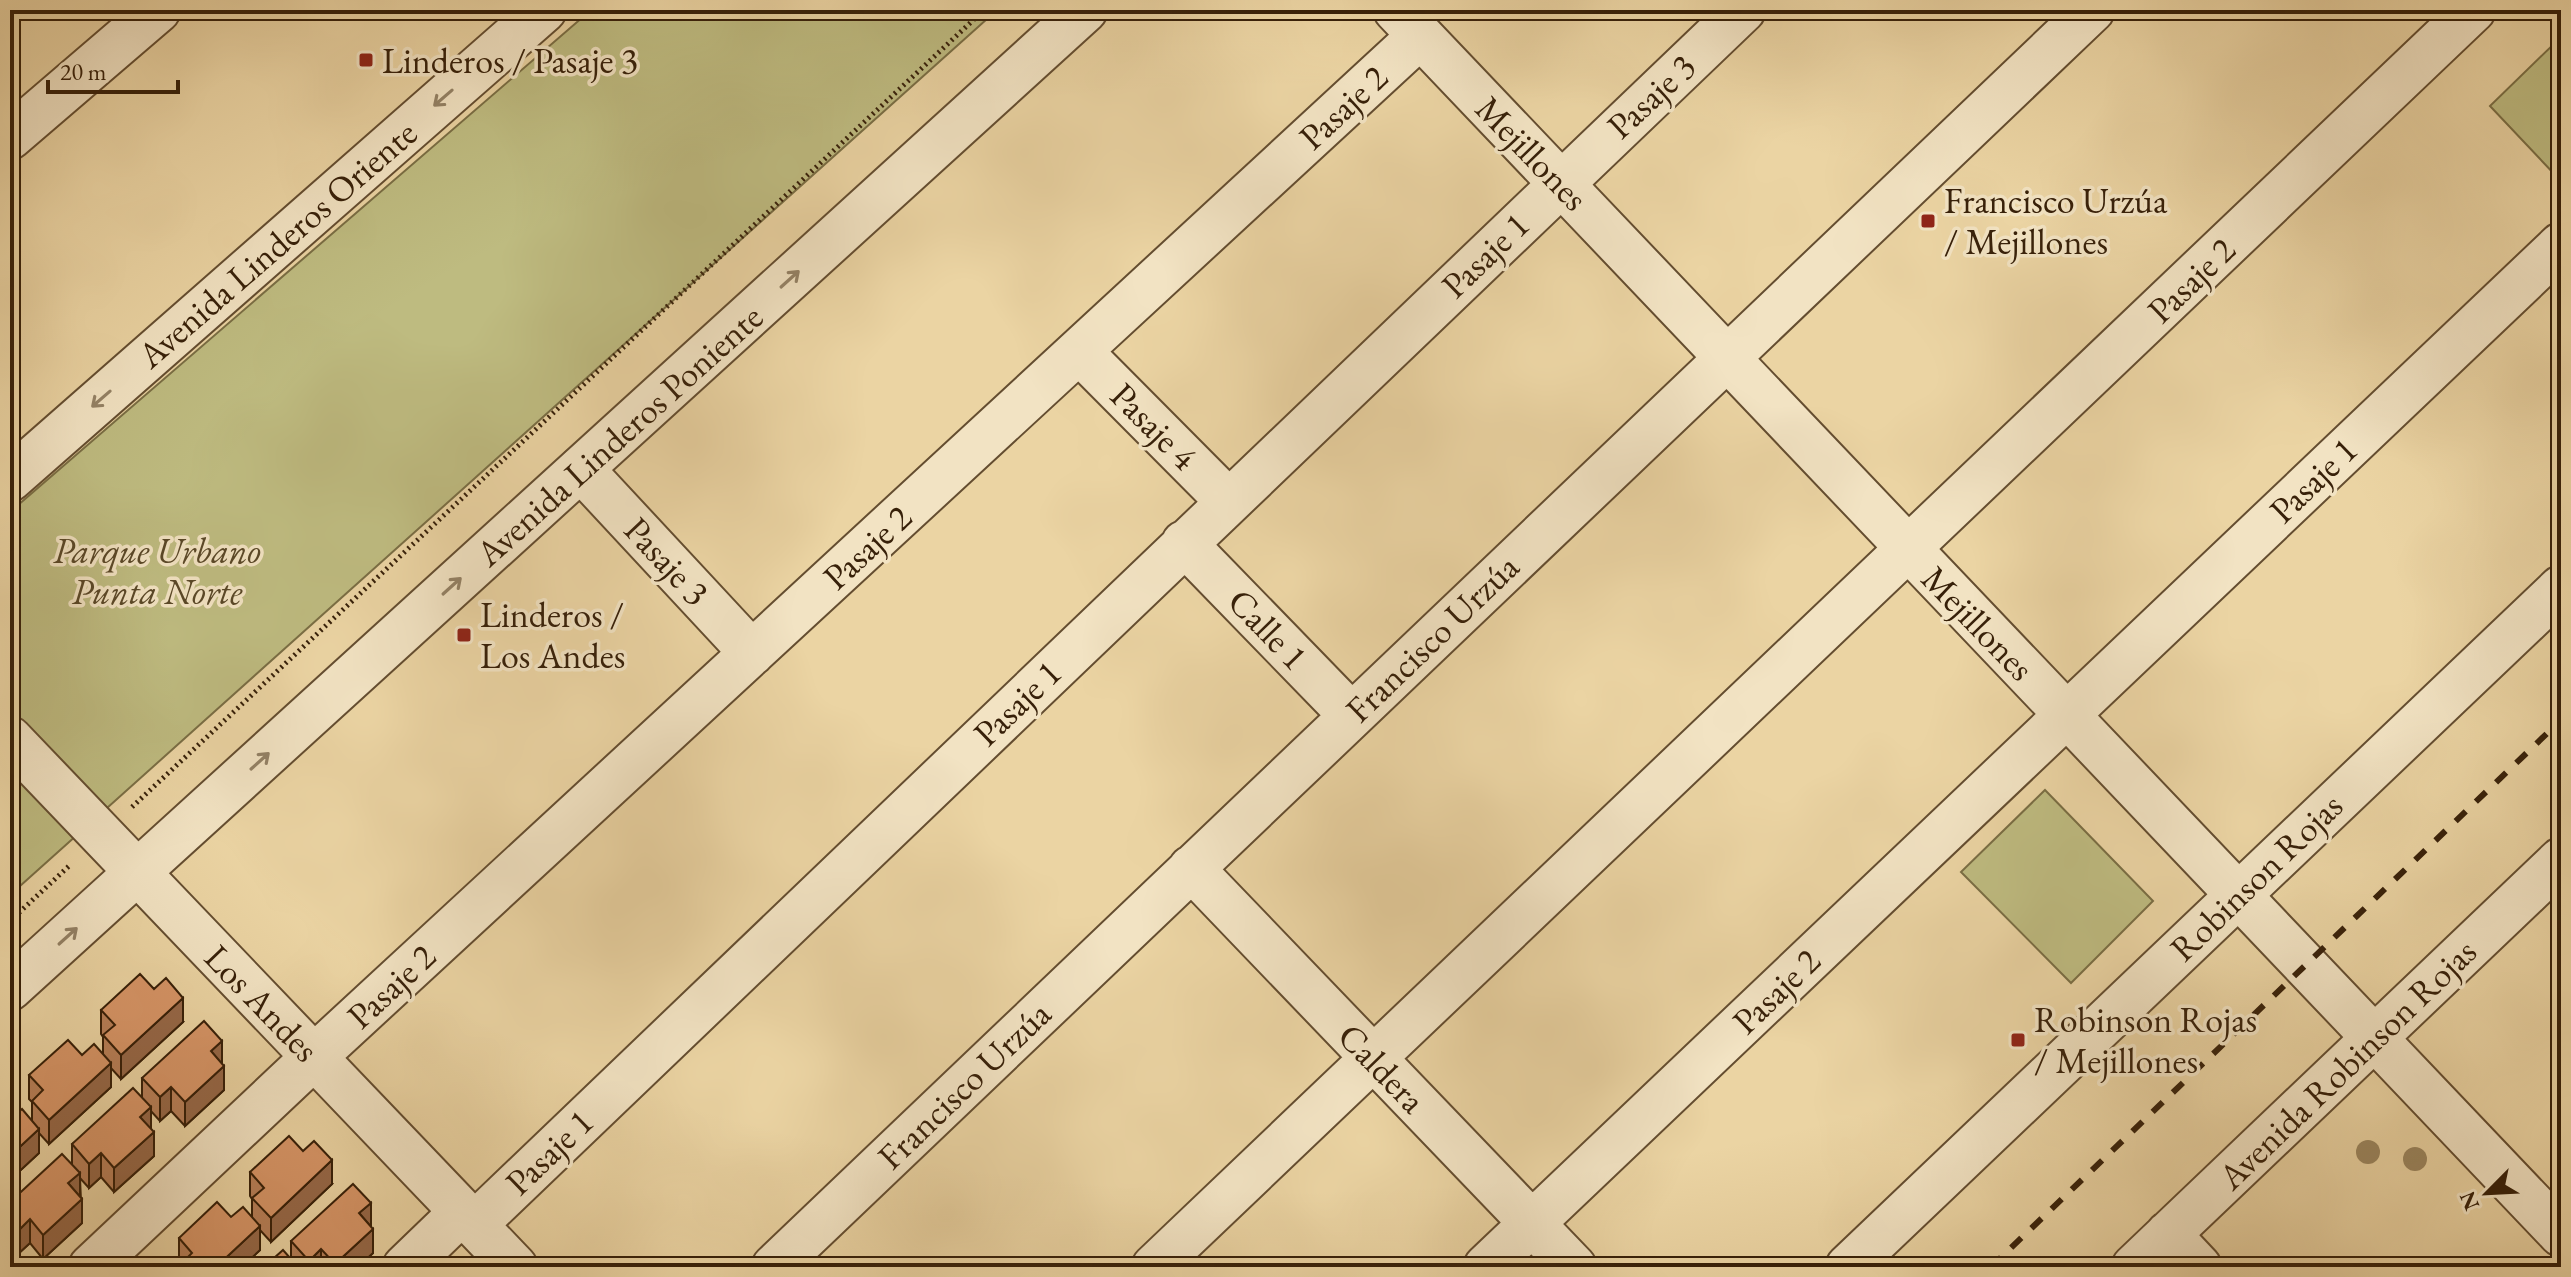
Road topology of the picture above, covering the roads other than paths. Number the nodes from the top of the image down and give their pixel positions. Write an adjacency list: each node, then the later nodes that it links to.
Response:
1 (158, 10): 8 (street)
2 (544, 10): 14 (street, Avenida Linderos Oriente, one-way to 14)
3 (1085, 10): 13 (street, Avenida Linderos Poniente, one-way to 3)
4 (1743, 10): 9 (street, Pasaje 3)
5 (2092, 10): 12 (street, Francisco Urzúa)
6 (2473, 10): 17 (street, Pasaje 2)
7 (1416, 21): 9 (street, Mejillones); 11 (street, Pasaje 2)
8 (10, 137)
9 (1560, 183): 12 (street, Mejillones); 15 (street, Pasaje 1)
10 (2561, 245): 21 (street, Pasaje 1)
11 (1079, 351): 15 (street, Pasaje 4); 19 (street, Pasaje 2)
12 (1726, 358): 17 (street, Mejillones); 20 (street, Francisco Urzúa)
13 (581, 469): 19 (street, Pasaje 3); 25 (street, Avenida Linderos Poniente, one-way to 13)
14 (10, 479)
15 (1228, 501): 16 (street, Pasaje 1)
16 (1184, 543): 20 (street, Calle 1); 31 (street, Pasaje 1)
17 (1908, 549): 21 (street, Mejillones); 30 (street)
18 (2561, 588): 26 (street, Robinson Rojas)
19 (752, 653): 29 (street, Pasaje 2)
20 (1351, 715): 24 (street, Francisco Urzúa)
21 (2066, 715): 26 (street, Mejillones); 32 (street, Pasaje 2)
22 (10, 739): 25 (street, Los Andes)
23 (2561, 860): 28 (street, Avenida Robinson Rojas)
24 (1191, 868): 30 (street, Caldera); 38 (street, Francisco Urzúa)
25 (137, 873): 27 (street, Avenida Linderos Poniente, one-way to 25); 29 (street, Los Andes)
26 (2237, 895): 28 (street, Mejillones); 42 (street, Robinson Rojas)
27 (10, 988)
28 (2374, 1038): 33 (street, Avenida Robinson Rojas); 34 (street, Mejillones)
29 (314, 1057): 31 (street, Los Andes); 35 (street, Pasaje 2)
30 (1373, 1058): 32 (street, Caldera); 39 (street)
31 (468, 1218): 36 (street, Pasaje 1); 37 (street, Los Andes)
32 (1532, 1224): 40 (street, Pasaje 2); 41 (street, Caldera)
33 (2168, 1234): 43 (street, Avenida Robinson Rojas); 44 (street)
34 (2561, 1234)
35 (91, 1267)
36 (405, 1267)
37 (515, 1267)
38 (774, 1267)
39 (1154, 1267)
40 (1486, 1267)
41 (1574, 1267)
42 (1848, 1267)
43 (2134, 1267)
44 (2199, 1267)

